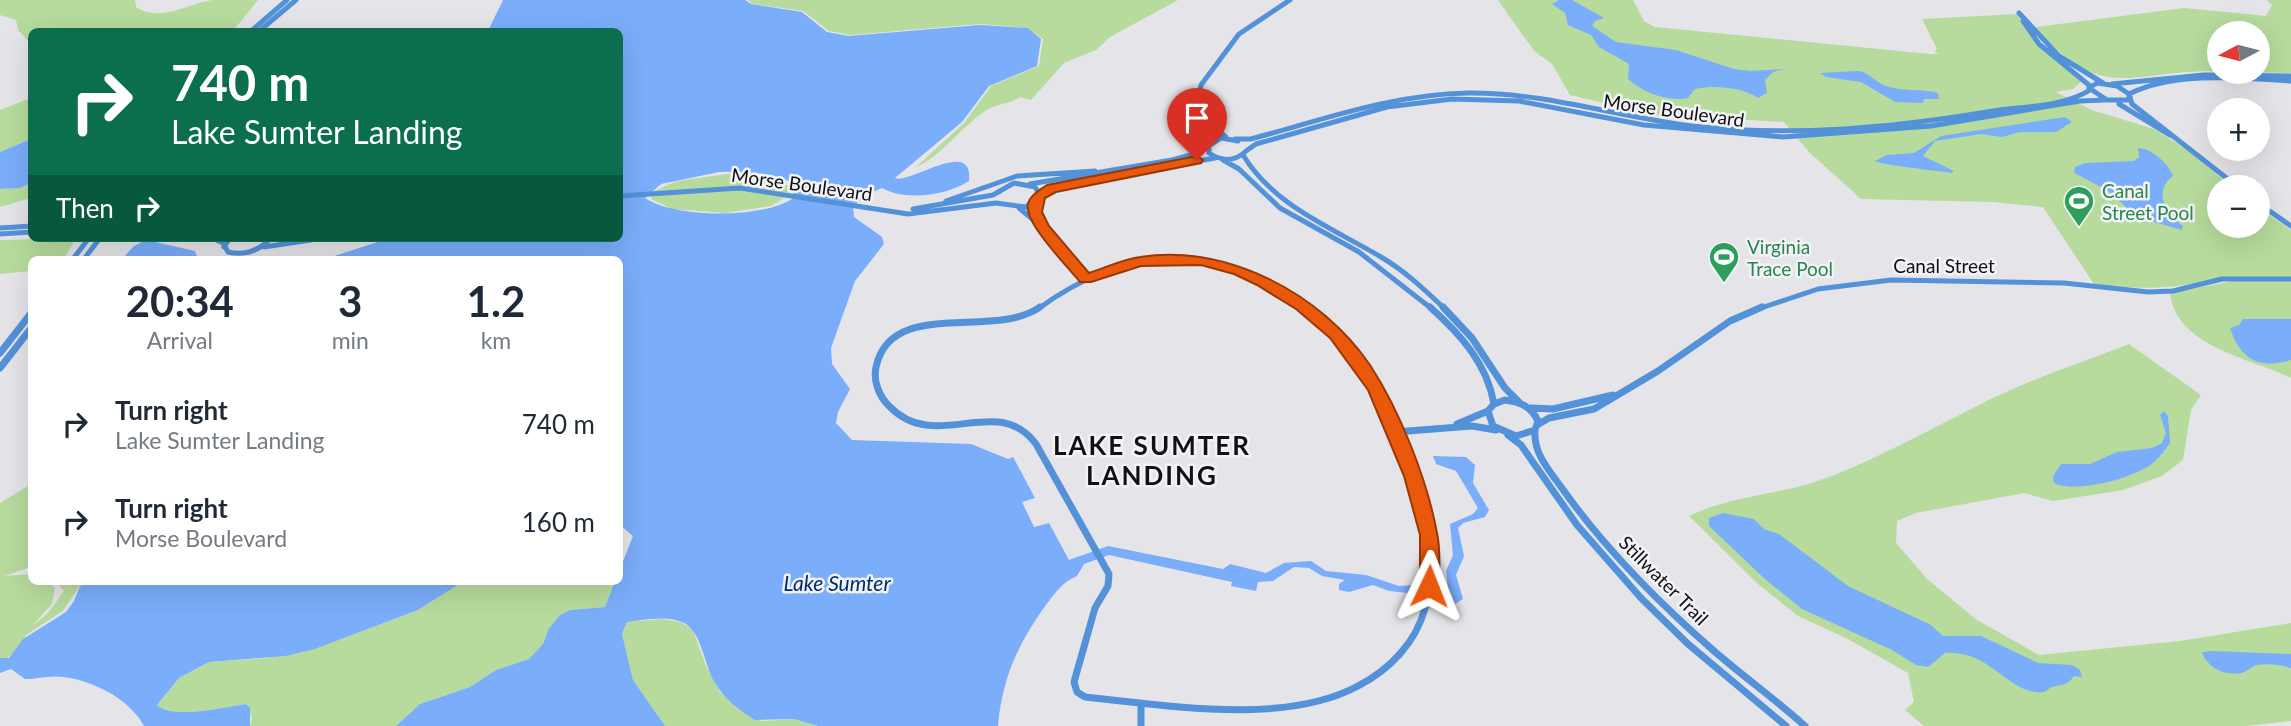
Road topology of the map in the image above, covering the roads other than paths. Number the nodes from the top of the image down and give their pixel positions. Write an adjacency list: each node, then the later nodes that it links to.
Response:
1 (287, 0): 4 (main road)
2 (296, 0): 5 (main road)
3 (1290, 0): 10 (main road)
4 (255, 28)
5 (263, 28)
6 (2291, 78): 8 (main road); 11 (main road)
7 (2103, 83): 8 (main road); 9 (main road, Morse Boulevard); 9 (main road)
8 (2112, 84): 11 (main road)
9 (2090, 88): 12 (main road); 14 (main road, Morse Boulevard)
10 (1198, 93): 14 (main road); 16 (main road)
11 (2129, 96): 13 (main road); 15 (main road)
12 (2105, 100): 13 (main road); 17 (main road, Morse Boulevard)
13 (2114, 102): 15 (main road)
14 (1231, 139): 16 (main road, Morse Boulevard); 17 (main road)
15 (2183, 142): 20 (main road)
16 (1210, 143): 18 (main road); 19 (main road, Morse Boulevard)
17 (1245, 153): 18 (main road, Morse Boulevard); 54 (main road)
18 (1219, 159): 23 (main road); 55 (main road)
19 (1118, 170): 21 (main road, Morse Boulevard); 28 (main road, Morse Boulevard)
20 (2223, 175)
21 (1029, 184): 22 (main road, Morse Boulevard); 23 (main road)
22 (1000, 192): 26 (main road); 28 (main road, Morse Boulevard)
23 (1040, 195): 25 (main road)
24 (623, 196): 30 (main road, Morse Boulevard)
25 (1035, 202): 27 (main road); 33 (main road)
26 (1003, 203): 27 (main road); 30 (main road, Morse Boulevard)
27 (1017, 208): 33 (main road)
28 (913, 209): 30 (main road, Morse Boulevard)
29 (2270, 211): 32 (main road)
30 (897, 212)
31 (28, 226): 34 (main road)
32 (2291, 226)
33 (1042, 227): 47 (main road)
34 (0, 228)
35 (28, 232): 36 (main road)
36 (0, 234)
37 (86, 242): 45 (main road)
38 (97, 242): 46 (main road)
39 (221, 242): 43 (main road)
40 (227, 242): 43 (main road)
41 (266, 242): 44 (main road)
42 (300, 242): 44 (main road)
43 (224, 247): 44 (main road)
44 (258, 249)
45 (75, 256)
46 (86, 256)
47 (1086, 279): 63 (main road); 65 (main road)
48 (2291, 279): 53 (main road, Canal Street)
49 (28, 317): 51 (main road)
50 (28, 332): 52 (main road)
51 (0, 353)
52 (0, 368)
53 (1621, 392): 56 (main road, Canal Street); 59 (main road, Canal Street)
54 (1519, 402): 55 (main road); 57 (main road)
55 (1494, 404): 58 (main road)
56 (1582, 404): 57 (main road, Canal Street); 59 (main road)
57 (1530, 408): 61 (main road)
58 (1488, 411): 60 (main road); 62 (main road)
59 (1588, 411): 61 (main road, Canal Street)
60 (1445, 427): 62 (main road); 63 (main road)
61 (1536, 428): 64 (main road); 68 (main road, Stillwater Trail)
62 (1498, 430): 64 (main road)
63 (1395, 432): 65 (main road)
64 (1508, 435): 67 (main road, Stillwater Trail)
65 (1141, 703): 66 (main road)
66 (1141, 726)
67 (1786, 726)
68 (1805, 726)

